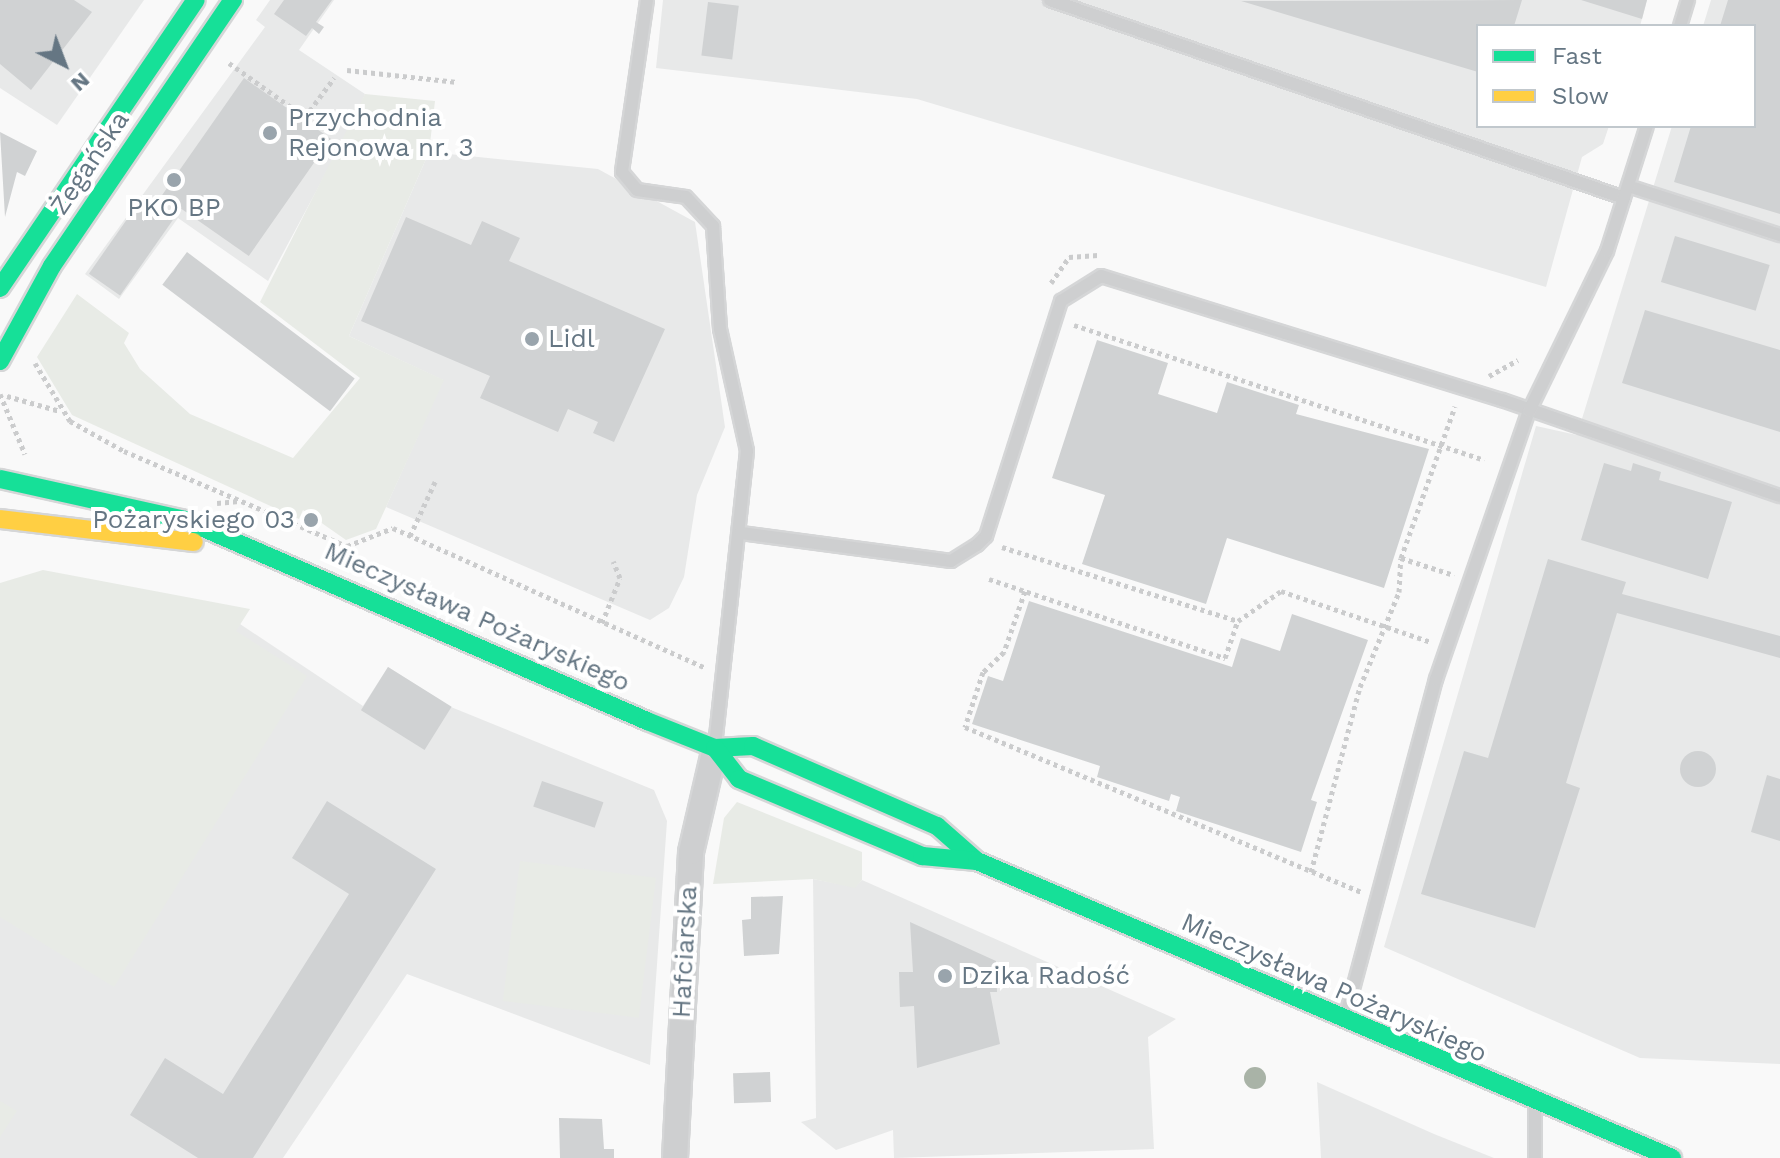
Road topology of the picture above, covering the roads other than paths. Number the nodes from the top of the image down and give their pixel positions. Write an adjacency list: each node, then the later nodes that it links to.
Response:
1 (196, 0): 10 (street, Żegańska)
2 (233, 0): 11 (street, Żegańska)
3 (647, 0): 16 (lane)
4 (1050, 0): 8 (lane)
5 (1688, 0): 6 (lane)
6 (1681, 24)
7 (1646, 128): 8 (lane)
8 (1626, 192): 9 (lane); 12 (lane)
9 (1780, 235)
10 (0, 288)
11 (0, 361)
12 (1529, 411): 14 (lane); 16 (lane); 20 (lane)
13 (0, 479): 17 (street, Mieczysława Pożaryskiego)
14 (1780, 496)
15 (0, 519): 17 (street, Mieczysława Pożaryskiego)
16 (741, 533): 18 (lane)
17 (217, 540): 18 (street, Mieczysława Pożaryskiego)
18 (715, 748): 19 (street, Mieczysława Pożaryskiego); 19 (street, Mieczysława Pożaryskiego); 22 (street, Hafciarska)
19 (977, 861): 20 (street, Mieczysława Pożaryskiego)
20 (1344, 1021): 21 (street, Mieczysława Pożaryskiego)
21 (1535, 1105): 23 (lane); 24 (street, Mieczysława Pożaryskiego)
22 (675, 1158)
23 (1535, 1158)
24 (1672, 1158)

